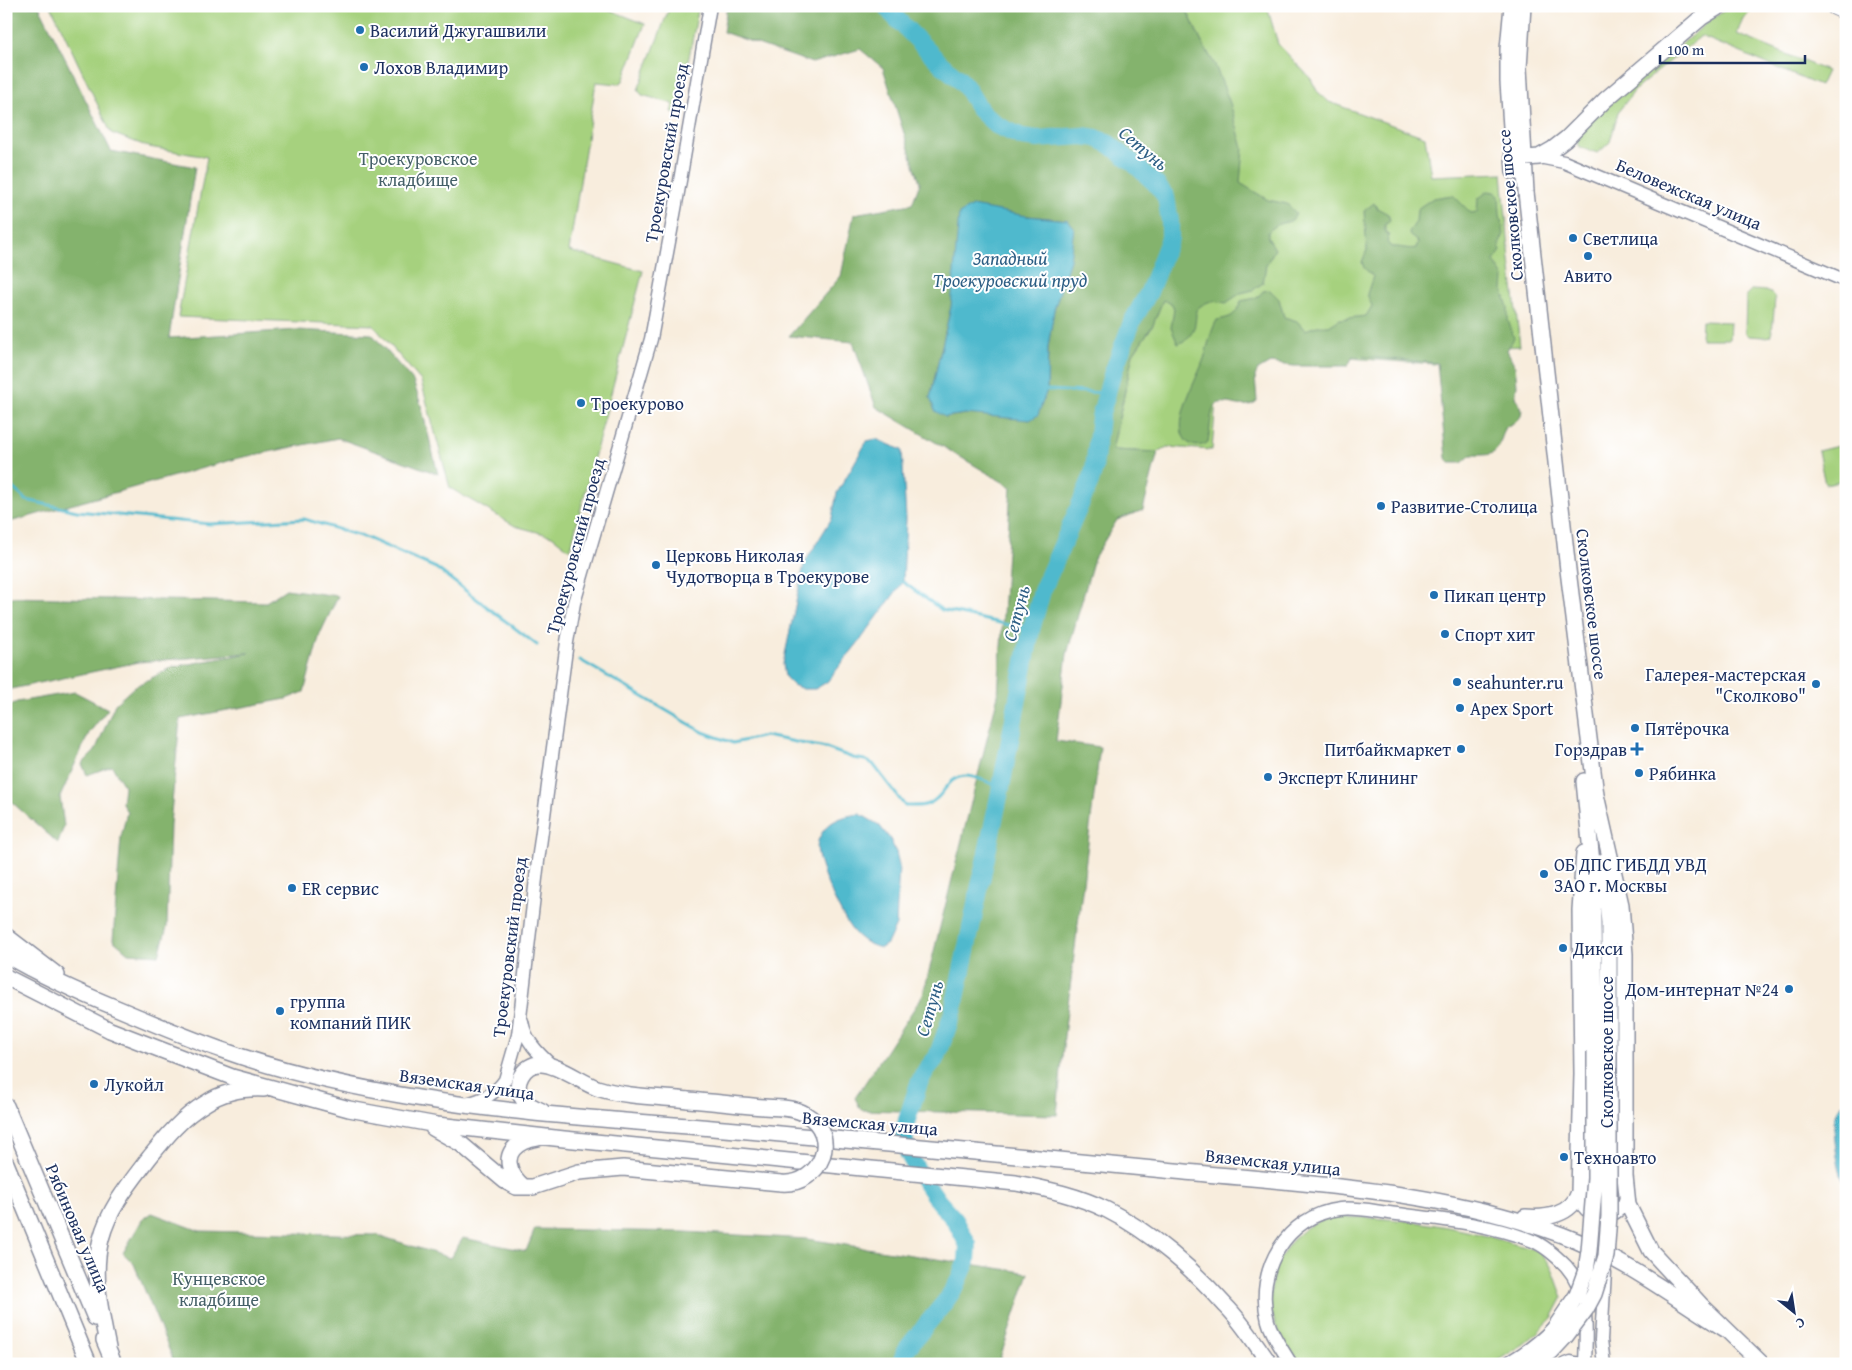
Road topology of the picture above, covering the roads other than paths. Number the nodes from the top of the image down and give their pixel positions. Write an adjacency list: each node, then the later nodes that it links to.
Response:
1 (710, 6): 16 (street, Троекуровский проезд)
2 (1523, 6): 8 (main road, Сколковское шоссе)
3 (1720, 6): 7 (main road)
4 (1835, 6): 6 (highway)
5 (1510, 11): 8 (main road, Сколковское шоссе)
6 (1846, 11)
7 (1707, 12): 8 (main road)
8 (1525, 158): 9 (street, Беловежская улица); 10 (main road, Сколковское шоссе); 11 (main road, Сколковское шоссе)
9 (1846, 281)
10 (1585, 785): 18 (main road); 31 (main road)
11 (1598, 810): 18 (main road); 32 (main road, Сколковское шоссе)
12 (6, 936): 15 (main road)
13 (6, 955): 15 (main road, Вяземская улица)
14 (6, 978): 23 (main road)
15 (83, 994): 24 (main road, Вяземская улица)
16 (521, 1015): 17 (street, Троекуровский проезд); 19 (street)
17 (518, 1035): 19 (street); 20 (street); 21 (street, Троекуровский проезд)
18 (1602, 1051): 34 (main road, bridge); 36 (main road, bridge)
19 (545, 1065): 20 (street); 22 (main road); 30 (main road, bridge)
20 (517, 1071): 21 (street); 22 (street)
21 (501, 1086): 24 (street)
22 (518, 1089): 26 (main road)
23 (288, 1091): 27 (main road); 37 (main road)
24 (464, 1105): 26 (main road, Вяземская улица)
25 (9, 1112): 37 (main road, Рябиновая улица)
26 (545, 1113): 33 (main road, Вяземская улица)
27 (418, 1121): 28 (main road); 30 (main road)
28 (543, 1137): 30 (main road); 40 (main road)
29 (6, 1163): 38 (main road)
30 (526, 1188)
31 (1579, 1192): 32 (street); 33 (main road)
32 (1627, 1199): 35 (main road, Вяземская улица)
33 (1508, 1216): 35 (main road, Вяземская улица)
34 (1606, 1256): 36 (main road, bridge); 47 (street, bridge)
35 (1725, 1329): 48 (main road, Вяземская улица)
36 (1560, 1333): 42 (main road); 43 (main road)
37 (108, 1348): 39 (main road, Рябиновая улица)
38 (89, 1364)
39 (114, 1364)
40 (1270, 1364)
41 (1291, 1364): 46 (street)
42 (1509, 1364)
43 (1534, 1364)
44 (1565, 1364): 45 (street)
45 (1580, 1364)
46 (1585, 1364)
47 (1604, 1364)
48 (1762, 1364)

